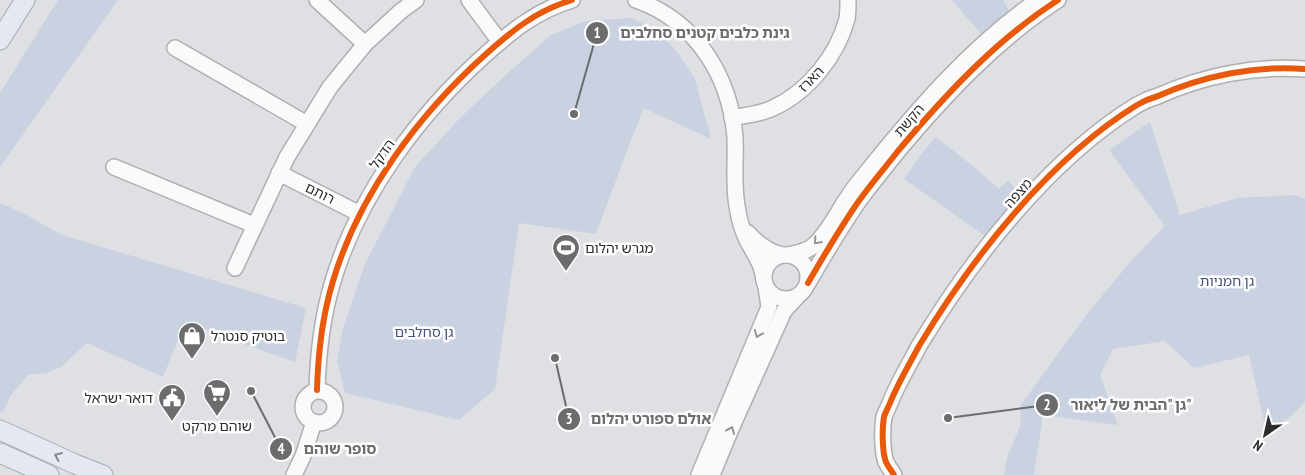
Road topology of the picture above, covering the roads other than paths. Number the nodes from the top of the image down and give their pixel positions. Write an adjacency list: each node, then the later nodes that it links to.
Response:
1 (25, 0): 10 (main road)
2 (317, 0): 12 (street)
3 (416, 0): 12 (street)
4 (469, 0): 11 (street)
5 (572, 0): 11 (street, הדקל)
6 (636, 0): 15 (street)
7 (848, 0): 15 (street, הארז)
8 (1038, 0): 22 (street, הקשת, one-way to 22)
9 (1058, 0): 24 (street, הקשת)
10 (0, 40)
11 (500, 42): 19 (street, הדקל)
12 (366, 44): 16 (street)
13 (175, 48): 16 (street)
14 (1305, 69): 36 (street, מצפה)
15 (732, 118): 21 (street)
16 (307, 124): 18 (street)
17 (114, 167): 20 (street)
18 (279, 174): 19 (street, רותם); 20 (street)
19 (360, 214): 27 (street, הדקל)
20 (254, 225): 23 (street)
21 (742, 226): 22 (street); 25 (street)
22 (786, 255): 24 (street); 25 (street)
23 (235, 268)
24 (808, 283): 26 (street)
25 (765, 284): 26 (street); 34 (street, one-way to 34)
26 (797, 297): 35 (street, one-way to 26)
27 (317, 390): 28 (street); 28 (street)
28 (314, 422): 31 (street)
29 (0, 430): 33 (main road, one-way to 29)
30 (0, 453): 32 (main road)
31 (294, 474)
32 (49, 475)
33 (103, 475)
34 (699, 475)
35 (712, 475)
36 (894, 475)

